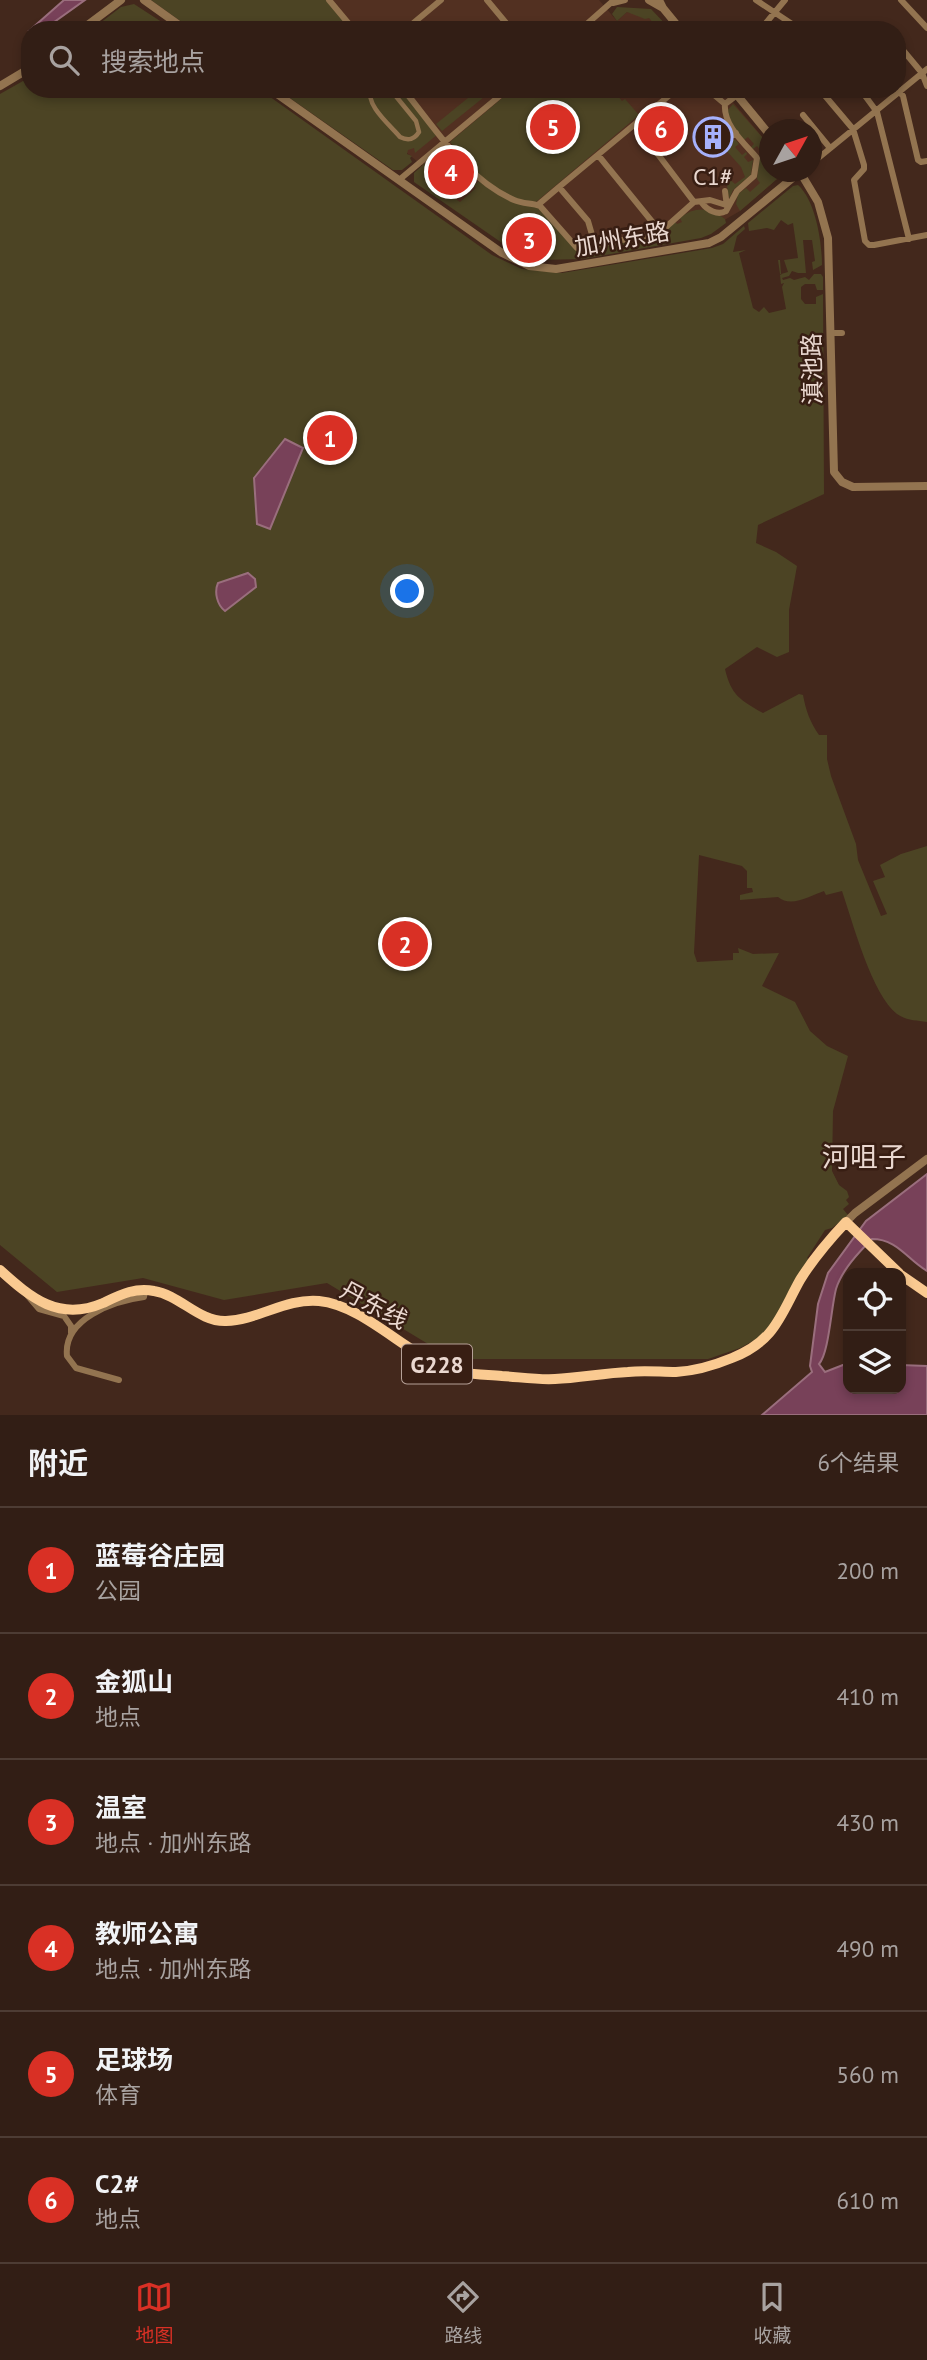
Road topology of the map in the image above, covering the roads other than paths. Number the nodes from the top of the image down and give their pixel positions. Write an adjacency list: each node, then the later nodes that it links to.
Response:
1 (121, 0): 14 (street)
2 (144, 0): 15 (street)
3 (329, 0): 16 (street)
4 (441, 0): 17 (street)
5 (487, 0): 18 (street)
6 (625, 0): 11 (street)
7 (649, 0): 12 (street)
8 (756, 0): 13 (street)
9 (785, 0): 13 (street)
10 (901, 0): 23 (street)
11 (612, 2): 19 (street)
12 (661, 4): 20 (street)
13 (776, 12): 21 (street); 22 (street)
14 (93, 21)
15 (173, 21)
16 (346, 21)
17 (416, 21)
18 (504, 21)
19 (590, 21)
20 (674, 21)
21 (768, 21)
22 (788, 21)
23 (927, 28)
24 (906, 52): 25 (street)
25 (924, 71): 27 (street); 29 (street)
26 (21, 73): 28 (street)
27 (906, 83)
28 (0, 86)
29 (927, 86)
30 (283, 98): 56 (street, 加州东路)
31 (370, 98): 32 (street)
32 (398, 98)
33 (411, 98): 51 (street)
34 (493, 98): 51 (street)
35 (666, 98): 47 (street)
36 (718, 98): 43 (street)
37 (730, 98): 43 (street)
38 (739, 98): 46 (street)
39 (827, 98): 49 (street)
40 (867, 98): 44 (street)
41 (888, 98): 44 (street)
42 (903, 98): 55 (street)
43 (725, 104): 48 (street)
44 (876, 109): 49 (street); 67 (street)
45 (803, 115): 52 (street)
46 (759, 122)
47 (635, 124): 54 (street); 61 (street)
48 (730, 125): 50 (street); 50 (street)
49 (853, 129): 52 (street); 67 (street)
50 (736, 133): 63 (street)
51 (446, 141): 56 (street); 62 (street)
52 (830, 148): 53 (street)
53 (822, 154)
54 (598, 155): 59 (street); 65 (street)
55 (927, 161)
56 (398, 180): 64 (street, 加州东路)
57 (789, 182): 64 (street, 加州东路)
58 (806, 182): 69 (street, 滇池路)
59 (559, 187): 62 (street); 68 (street)
60 (724, 191): 63 (street)
61 (694, 202): 63 (street); 65 (street)
62 (539, 204): 68 (street)
63 (726, 208): 64 (street)
64 (742, 223)
65 (658, 229): 68 (street)
66 (927, 235): 67 (street)
67 (909, 239)
68 (595, 245)
69 (831, 333): 70 (street); 71 (street, 滇池路)
70 (842, 333)
71 (927, 486)
72 (927, 1159): 73 (street)
73 (846, 1222): 74 (highway); 77 (highway, 丹东线 / G228)
74 (894, 1268)
75 (0, 1270): 78 (highway)
76 (906, 1278): 79 (highway)
77 (145, 1290): 78 (highway); 80 (street)
78 (26, 1293): 80 (street)
79 (927, 1293)
80 (71, 1333): 81 (street)
81 (119, 1380)

